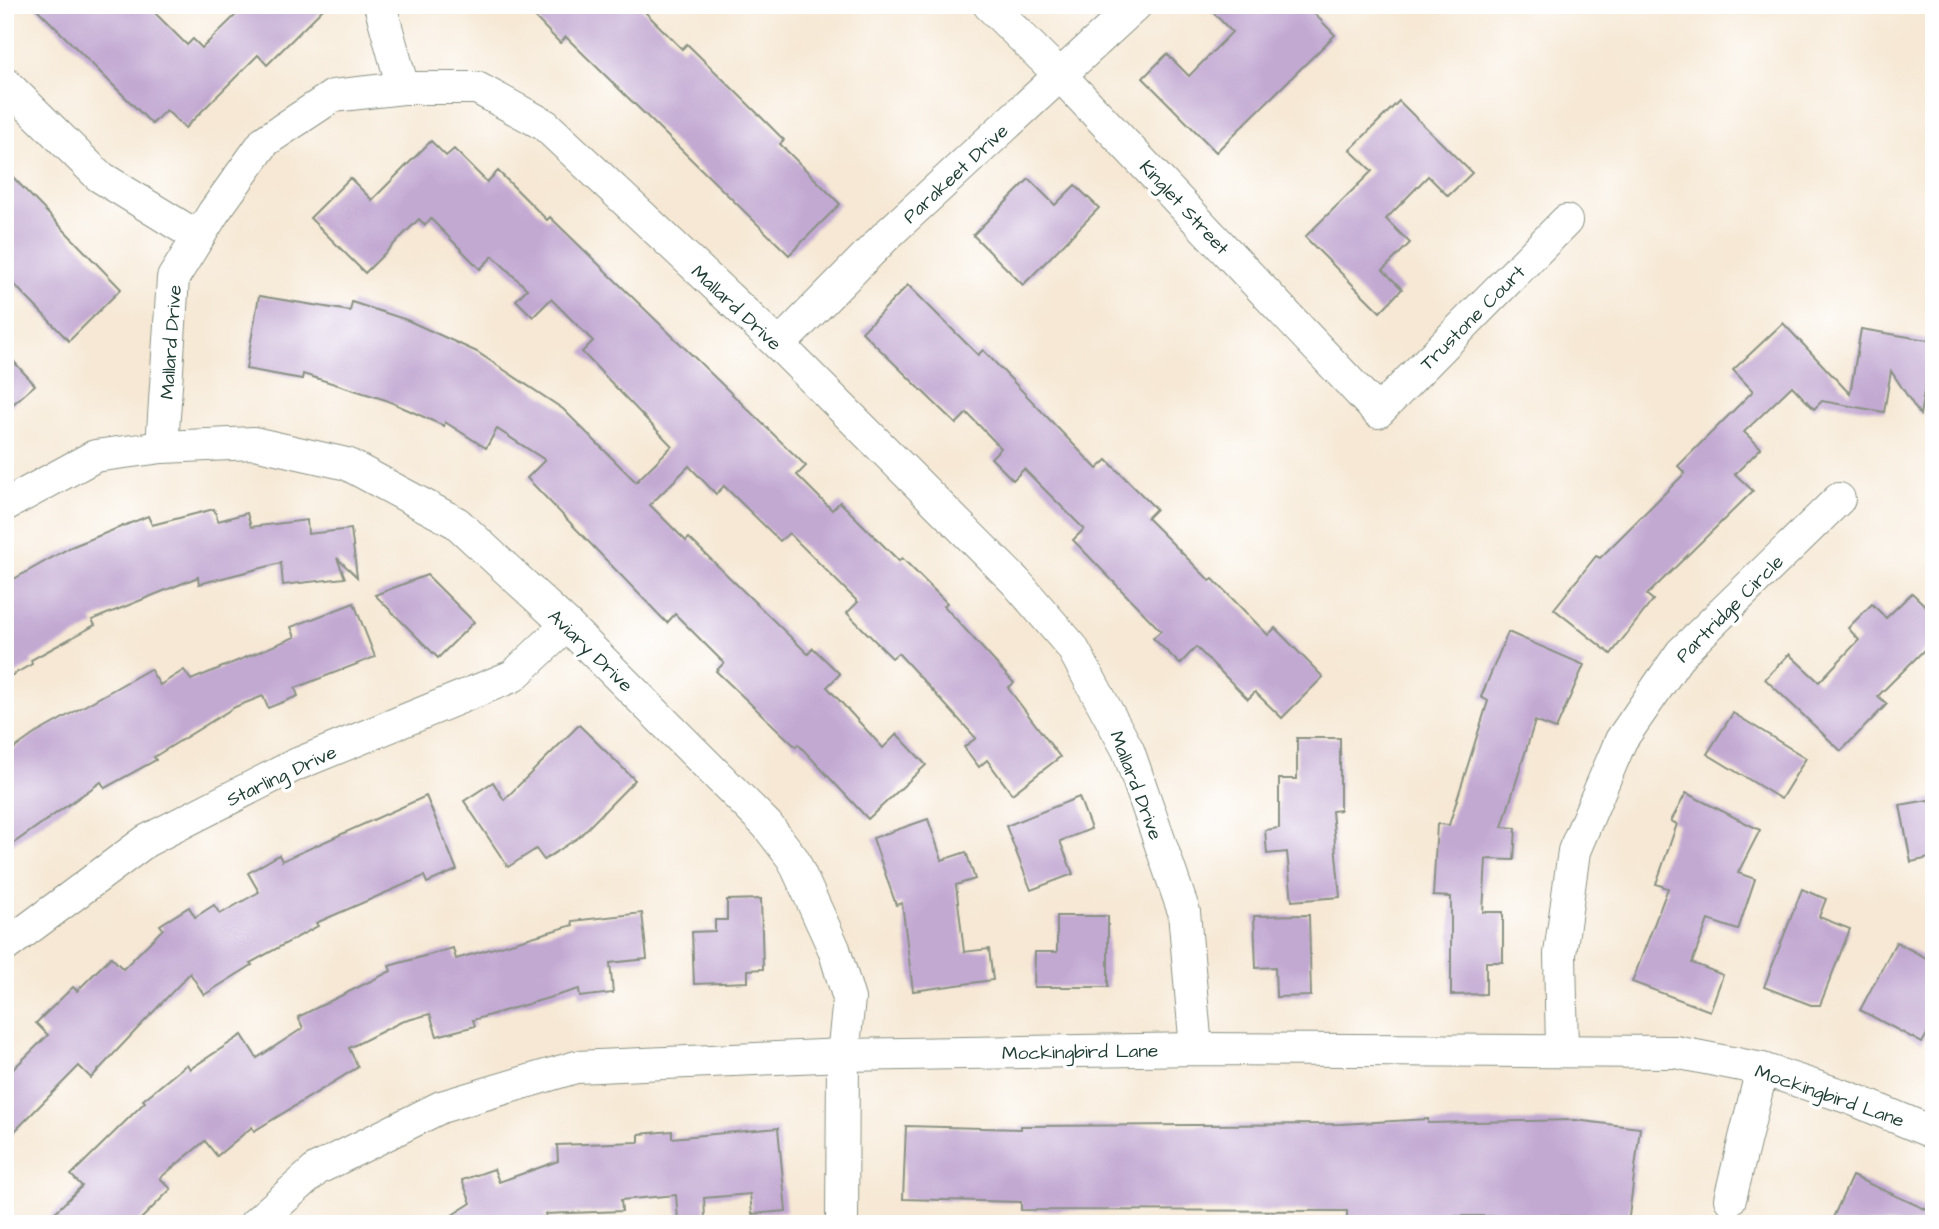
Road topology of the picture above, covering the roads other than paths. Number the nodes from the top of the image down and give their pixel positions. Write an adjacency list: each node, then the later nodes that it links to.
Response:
1 (380, 5): 6 (street)
2 (989, 5): 4 (street, Kinglet Street)
3 (1136, 5): 4 (street, Parakeet Drive)
4 (1060, 75): 9 (street, Parakeet Drive); 10 (street, Kinglet Street)
5 (5, 83): 8 (street)
6 (403, 88): 8 (street, Mallard Drive); 9 (street, Mallard Drive)
7 (1566, 221): 10 (street, Trustone Court)
8 (198, 237): 11 (street, Mallard Drive)
9 (779, 345): 16 (street, Mallard Drive)
10 (1378, 412)
11 (162, 447): 13 (street, Aviary Drive); 14 (street, Aviary Drive)
12 (1839, 499): 17 (street, Partridge Circle)
13 (5, 505)
14 (567, 625): 15 (street, Starling Drive); 18 (street, Aviary Drive)
15 (5, 946)
16 (1196, 1049): 17 (street, Mockingbird Lane); 18 (street, Mockingbird Lane)
17 (1562, 1050): 19 (street, Mockingbird Lane)
18 (843, 1055): 22 (street, Mockingbird Lane); 23 (street, Aviary Drive)
19 (1762, 1069): 20 (street, Mockingbird Lane); 21 (street)
20 (1934, 1133)
21 (1730, 1199)
22 (255, 1224)
23 (842, 1224)

